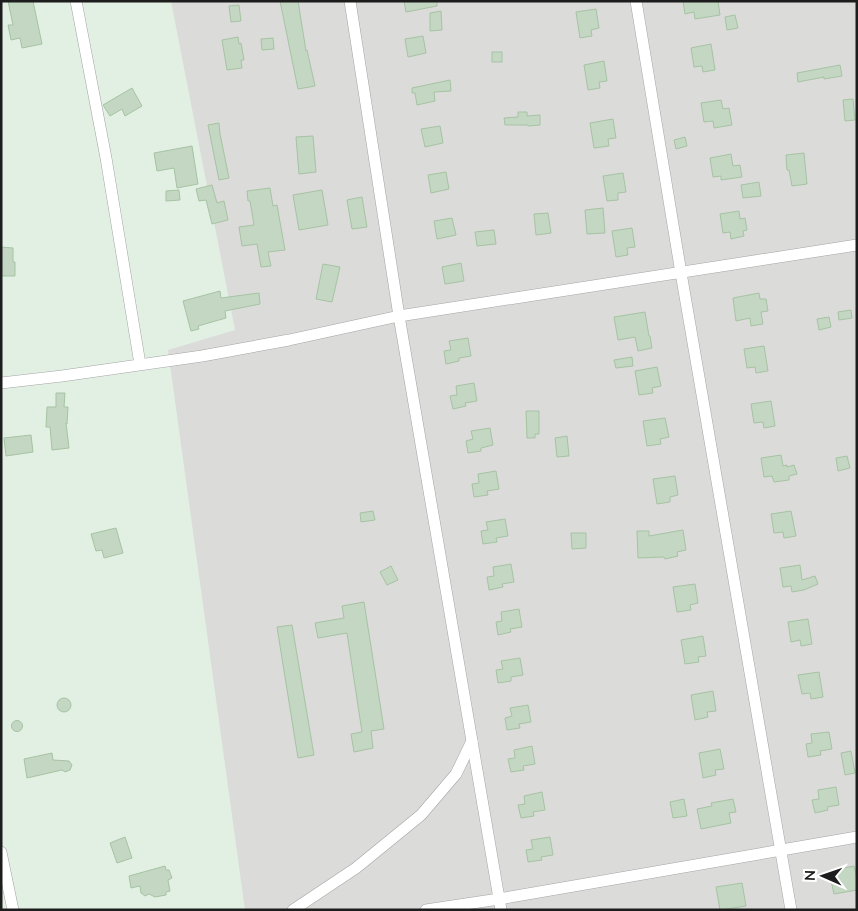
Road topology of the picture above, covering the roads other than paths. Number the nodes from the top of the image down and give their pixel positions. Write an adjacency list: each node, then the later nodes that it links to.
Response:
1 (76, 1): 7 (street)
2 (350, 1): 6 (street)
3 (636, 1): 5 (street)
4 (857, 245): 5 (street)
5 (681, 273): 6 (street); 11 (street)
6 (399, 316): 7 (street); 9 (street)
7 (140, 364): 8 (street)
8 (1, 382)
9 (472, 741): 13 (street); 15 (street)
10 (857, 837): 11 (street)
11 (780, 850): 13 (street); 17 (street)
12 (1, 852): 14 (street)
13 (500, 904): 16 (street)
14 (13, 910)
15 (293, 910)
16 (426, 910)
17 (791, 910)

